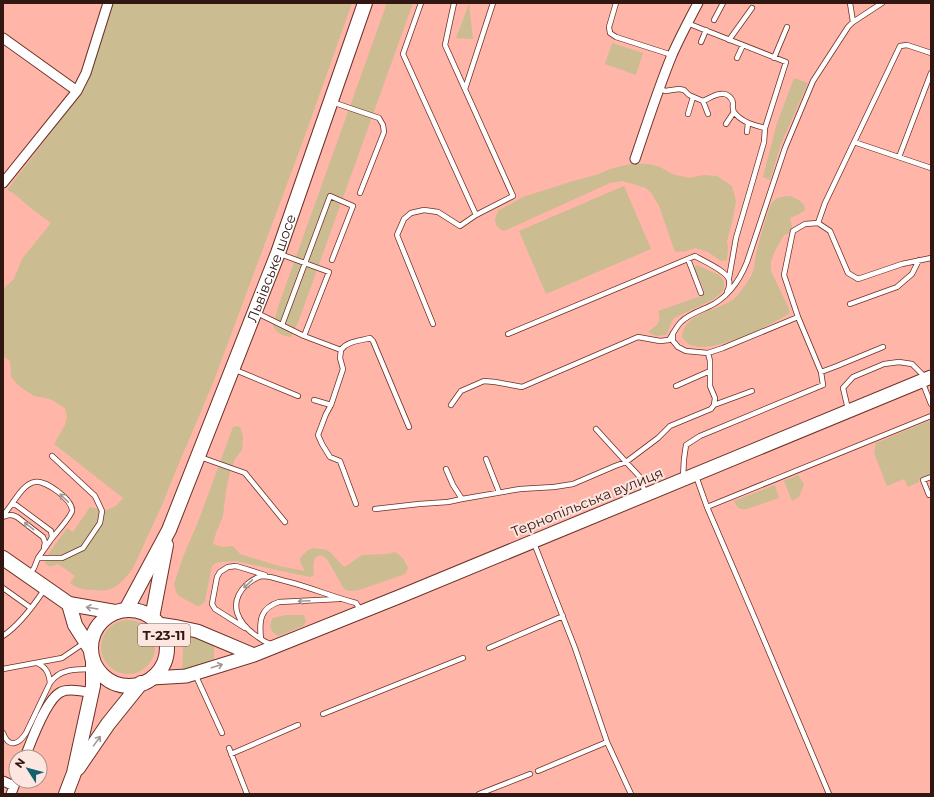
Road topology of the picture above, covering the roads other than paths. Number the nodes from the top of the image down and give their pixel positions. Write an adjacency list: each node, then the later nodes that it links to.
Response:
1 (108, 3): 28 (street)
2 (365, 3): 30 (main road, Львівське шосе)
3 (421, 3): 45 (lane)
4 (454, 3): 27 (lane)
5 (493, 3): 27 (lane)
6 (616, 3): 22 (lane)
7 (698, 3): 14 (street)
8 (723, 3): 12 (lane)
9 (850, 3): 13 (lane)
10 (882, 3): 13 (lane)
11 (752, 8): 18 (lane)
12 (714, 20)
13 (853, 22): 55 (lane)
14 (687, 23): 16 (lane); 22 (street)
15 (787, 27): 24 (lane)
16 (706, 30): 18 (lane); 19 (lane)
17 (3, 38): 28 (street)
18 (729, 40): 20 (lane)
19 (701, 42)
20 (743, 45): 23 (lane); 24 (lane)
21 (931, 53): 39 (lane)
22 (672, 55): 26 (street)
23 (737, 58)
24 (774, 58): 37 (lane)
25 (931, 73): 40 (lane)
26 (660, 86): 29 (lane); 41 (street)
27 (465, 89): 45 (lane)
28 (77, 91): 43 (street)
29 (693, 97): 31 (lane); 33 (lane)
30 (331, 101): 44 (lane); 47 (main road, Львівське шосе)
31 (703, 101): 32 (lane); 34 (lane)
32 (734, 112): 35 (lane); 36 (lane)
33 (688, 114)
34 (708, 114)
35 (748, 123): 37 (lane); 38 (lane)
36 (726, 124)
37 (765, 128): 53 (lane)
38 (746, 132)
39 (854, 142): 40 (lane); 46 (lane)
40 (899, 157): 42 (lane)
41 (635, 159)
42 (931, 168)
43 (3, 183)
44 (360, 193)
45 (476, 215): 59 (lane)
46 (818, 223): 51 (lane); 58 (lane)
47 (278, 253): 52 (lane); 57 (main road, Львівське шосе)
48 (931, 258): 51 (lane)
49 (332, 260): 52 (lane)
50 (688, 260): 53 (lane); 54 (lane); 62 (lane)
51 (919, 260): 56 (lane)
52 (304, 263): 60 (lane); 63 (lane)
53 (729, 278): 55 (lane)
54 (701, 293)
55 (723, 299): 61 (lane)
56 (850, 304)
57 (254, 312): 60 (lane); 67 (main road, Львівське шосе)
58 (798, 316): 66 (lane); 69 (lane)
59 (433, 324)
60 (282, 325): 63 (lane)
61 (673, 333): 66 (lane); 77 (lane)
62 (508, 334)
63 (304, 336): 65 (lane)
64 (883, 347): 69 (lane)
65 (341, 350): 76 (lane); 81 (lane)
66 (708, 353): 68 (lane)
67 (232, 368): 73 (lane); 84 (main road, Львівське шосе)
68 (710, 371): 71 (lane); 78 (lane)
69 (821, 372): 90 (lane)
70 (926, 379): 75 (lane); 79 (main road, Тернопільська вулиця); 79 (lane)
71 (676, 386)
72 (752, 391): 78 (lane)
73 (298, 396)
74 (314, 400): 76 (lane)
75 (931, 404)
76 (331, 405): 95 (lane)
77 (451, 405)
78 (714, 405): 86 (lane)
79 (848, 411): 88 (main road, Тернопільська вулиця)
80 (931, 416): 97 (lane)
81 (408, 427)
82 (596, 429): 86 (lane)
83 (52, 456): 106 (lane)
84 (198, 456): 100 (lane); 101 (main road, Львівське шосе)
85 (486, 459): 91 (lane)
86 (626, 462): 91 (lane); 93 (lane)
87 (446, 469): 94 (lane)
88 (695, 474): 90 (main road, Тернопільська вулиця); 97 (lane)
89 (931, 477): 92 (lane)
90 (683, 479): 93 (main road, Тернопільська вулиця)
91 (499, 492): 94 (lane)
92 (931, 494)
93 (646, 495): 103 (main road, Тернопільська вулиця)
94 (462, 499): 98 (lane)
95 (356, 504)
96 (12, 505): 99 (lane); 102 (lane); 102 (lane, one-way to 96)
97 (707, 507): 147 (lane)
98 (375, 509)
99 (3, 516): 104 (lane, one-way to 99)
100 (285, 522)
101 (169, 530): 114 (main road, Львівське шосе); 117 (main road, Львівське шосе)
102 (50, 541): 104 (lane)
103 (534, 541): 115 (main road, Тернопільська вулиця); 116 (lane)
104 (44, 548): 106 (lane)
105 (3, 558): 107 (main road, Т-23-11)
106 (38, 558): 107 (lane)
107 (28, 576): 110 (main road, Т-23-11)
108 (274, 578): 111 (lane); 118 (lane, one-way to 118); 118 (lane)
109 (3, 588): 113 (lane)
110 (45, 588): 112 (main road, Т-23-11); 113 (lane)
111 (343, 599): 115 (lane); 120 (lane, one-way to 120)
112 (69, 604): 114 (main road, Т-23-11, one-way to 112); 123 (main road)
113 (31, 608): 119 (lane)
114 (121, 611): 117 (main road, Т-23-11); 123 (main road)
115 (362, 612): 121 (main road, Тернопільська вулиця)
116 (563, 616): 122 (lane); 136 (lane)
117 (155, 621): 124 (main road, Т-23-11); 129 (main road, Т-23-11)
118 (249, 631): 120 (lane)
119 (3, 636)
120 (261, 639): 121 (lane)
121 (276, 646): 124 (main road, Тернопільська вулиця)
122 (489, 648)
123 (91, 655): 126 (lane); 129 (main road); 130 (lane); 131 (main road)
124 (254, 655): 128 (main road, Тернопільська вулиця, one-way to 124)
125 (464, 658): 132 (lane)
126 (36, 663): 127 (lane); 130 (lane)
127 (3, 669)
128 (194, 673): 129 (main road, Тернопільська вулиця); 135 (lane)
129 (146, 680): 141 (main road, one-way to 129)
130 (50, 683): 134 (lane)
131 (92, 693): 138 (street); 141 (main road)
132 (323, 714)
133 (298, 725): 139 (lane)
134 (3, 733)
135 (222, 733)
136 (607, 742): 140 (lane); 146 (lane)
137 (229, 748): 139 (lane)
138 (28, 749)
139 (231, 754): 144 (lane)
140 (538, 771)
141 (74, 773): 143 (main road)
142 (530, 774): 145 (lane)
143 (66, 794)
144 (247, 794)
145 (479, 794)
146 (631, 794)
147 (829, 794)

